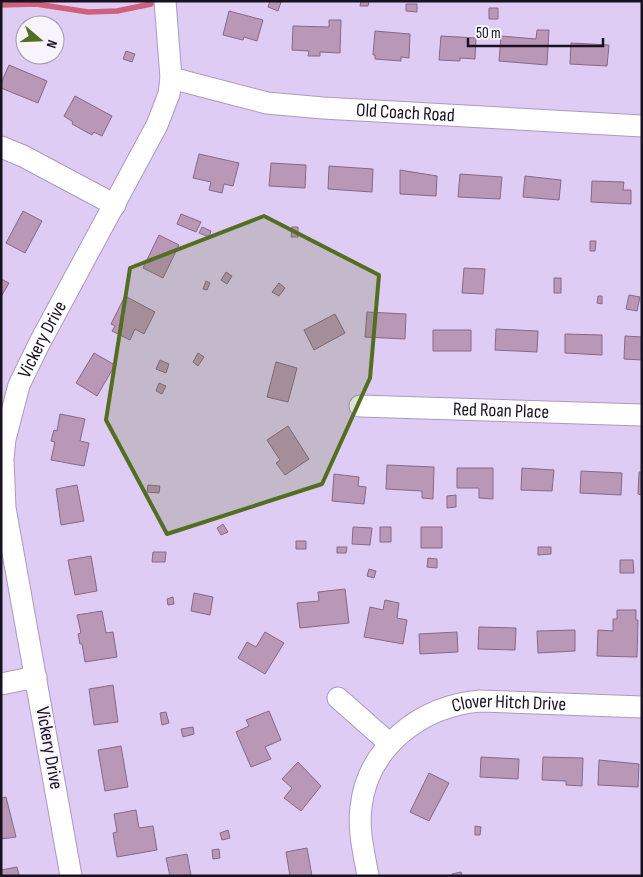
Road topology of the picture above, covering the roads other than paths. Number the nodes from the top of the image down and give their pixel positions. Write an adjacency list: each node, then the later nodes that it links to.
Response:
1 (165, 1): 2 (street, Vickery Drive)
2 (170, 78): 3 (street, Old Coach Road); 5 (street, Vickery Drive)
3 (642, 126)
4 (1, 147): 5 (street)
5 (115, 205): 8 (street, Vickery Drive)
6 (360, 406): 7 (street, Red Roan Place)
7 (642, 415)
8 (36, 677): 9 (street); 13 (street, Vickery Drive)
9 (1, 684)
10 (338, 698): 12 (street)
11 (642, 707): 12 (street, Clover Hitch Drive)
12 (390, 744): 14 (street, Clover Hitch Drive)
13 (71, 876)
14 (368, 876)

